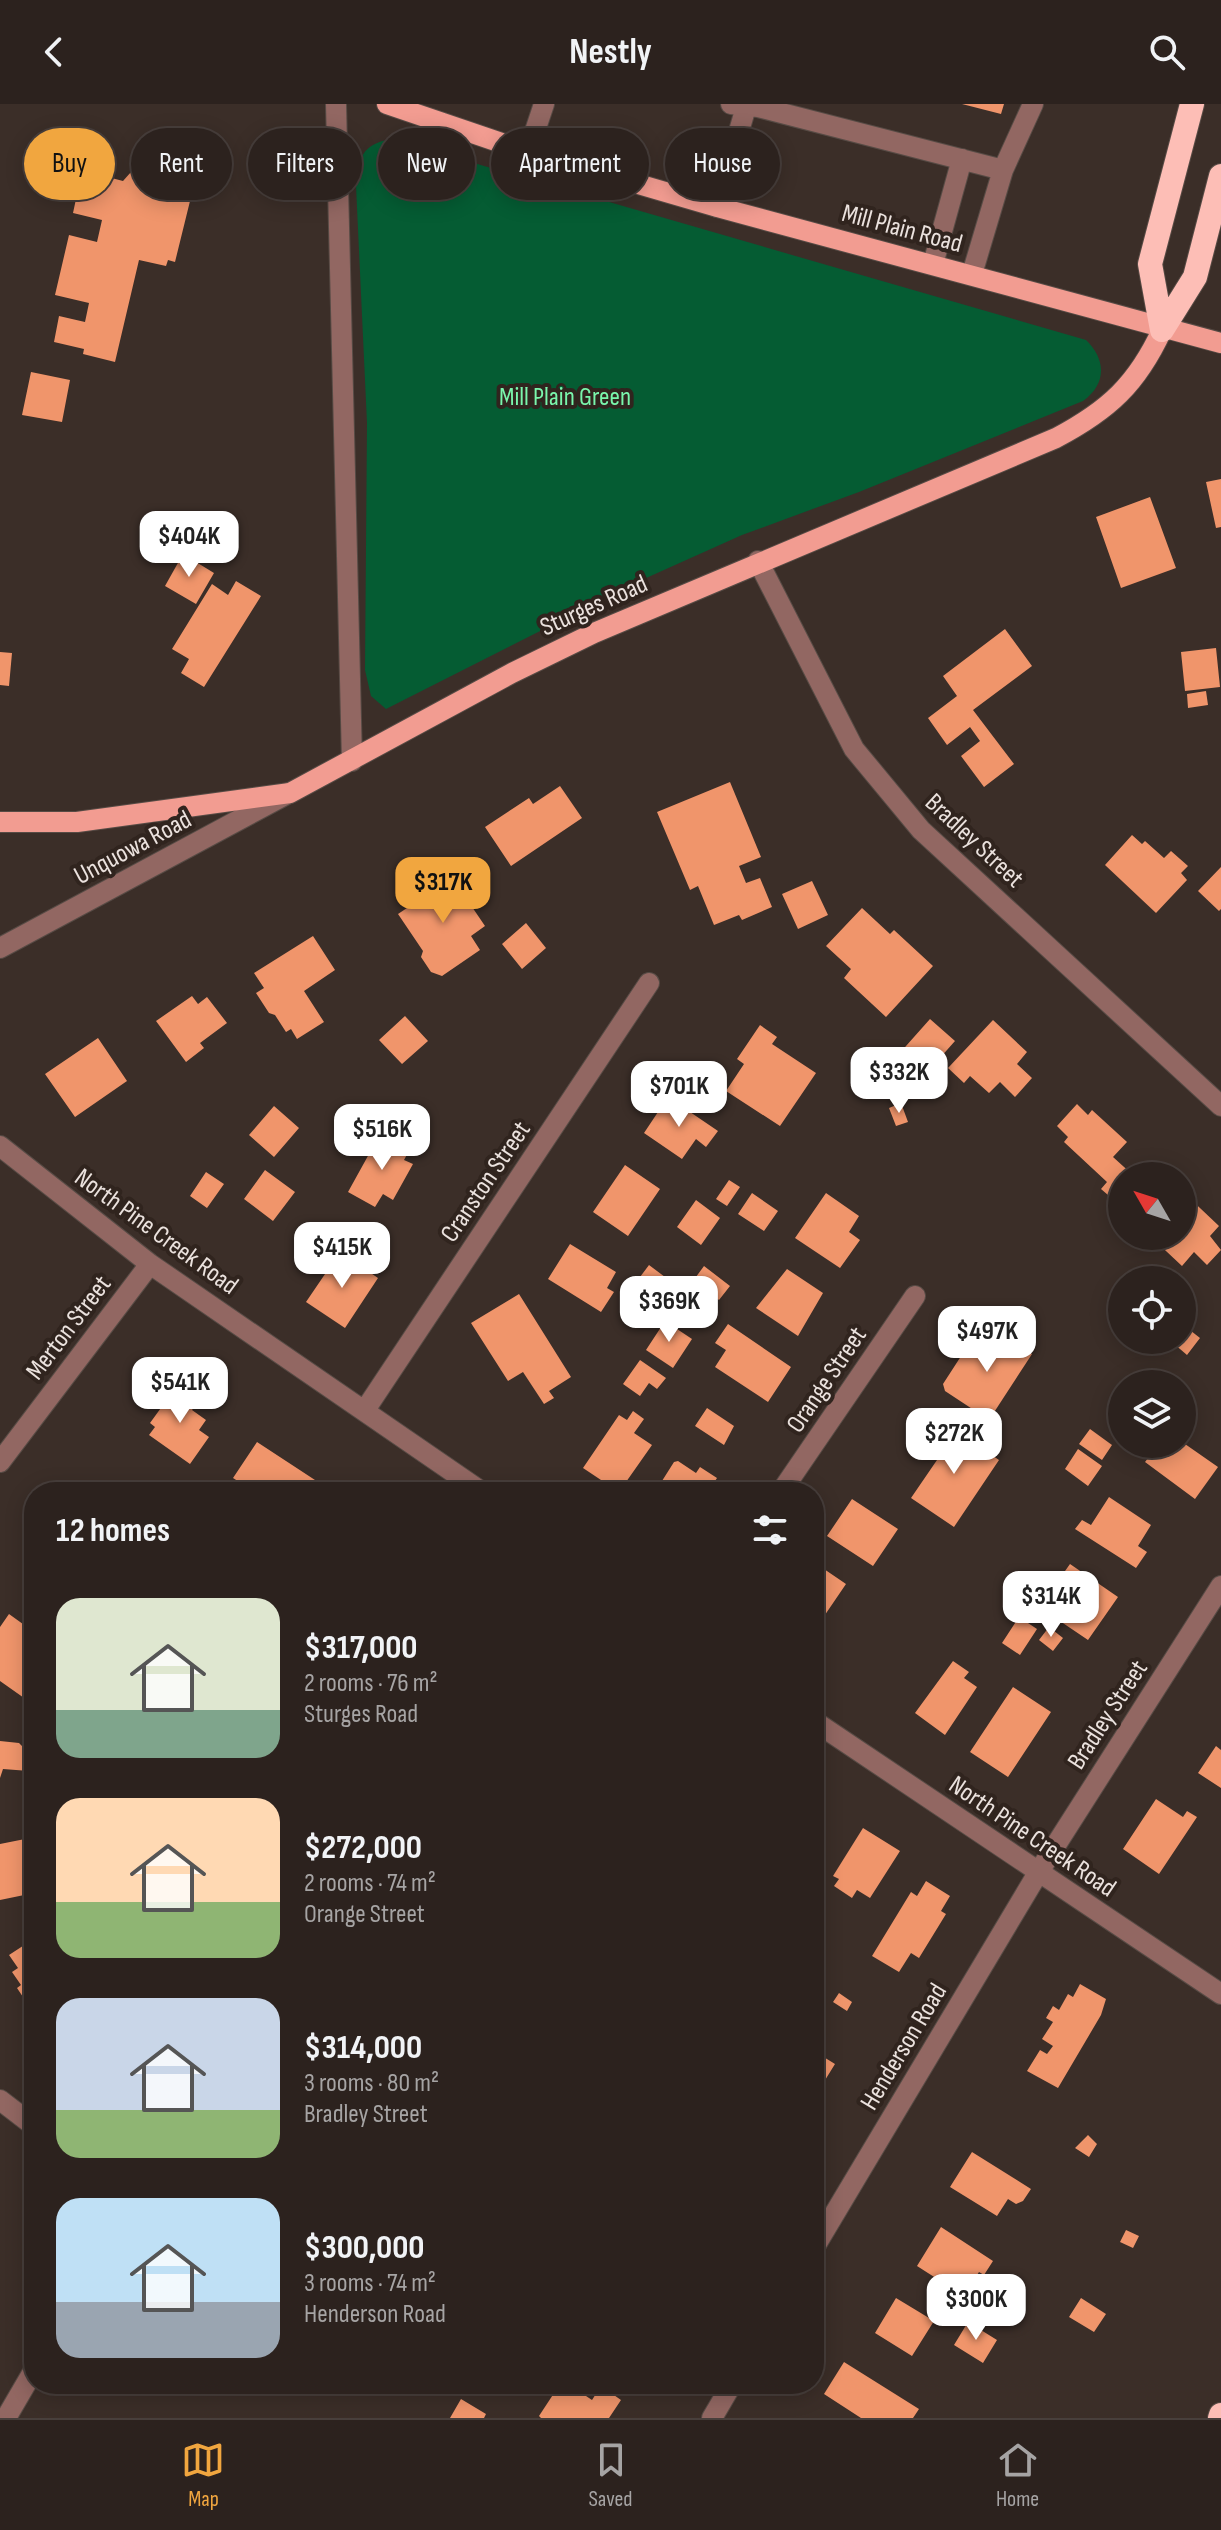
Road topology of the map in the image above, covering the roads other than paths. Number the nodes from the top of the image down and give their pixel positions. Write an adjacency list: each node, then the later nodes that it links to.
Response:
1 (336, 104): 19 (street)
2 (387, 104): 8 (main road, Mill Plain Road)
3 (544, 104): 7 (street)
4 (1033, 104): 10 (street)
5 (1192, 104): 16 (highway)
6 (738, 106): 9 (street); 13 (street)
7 (536, 128)
8 (491, 139)
9 (962, 159): 10 (street); 14 (street)
10 (1003, 170): 15 (street)
11 (1221, 176): 16 (highway)
12 (649, 187): 13 (main road, Mill Plain Road)
13 (717, 207): 14 (main road, Mill Plain Road)
14 (933, 264): 15 (main road, Mill Plain Road)
15 (972, 274): 16 (main road, Mill Plain Road)
16 (1162, 330): 17 (main road, Mill Plain Road); 18 (main road, Sturges Road)
17 (1221, 343)
18 (758, 561): 19 (main road, Sturges Road); 24 (street, Bradley Street)
19 (352, 761): 20 (main road, Sturges Road)
20 (290, 793): 21 (main road, Sturges Road); 22 (street, Unquowa Road)
21 (0, 822)
22 (0, 948)
23 (649, 983): 28 (street, Cranston Street)
24 (1221, 1106)
25 (0, 1146): 26 (street, North Pine Creek Road)
26 (150, 1264): 28 (street, North Pine Creek Road); 29 (street, Merton Street)
27 (915, 1296): 31 (street, Orange Street)
28 (365, 1410): 30 (street, North Pine Creek Road)
29 (0, 1462)
30 (468, 1482)
31 (788, 1482)
32 (1221, 1586): 34 (street, Bradley Street)
33 (824, 1728): 34 (street, North Pine Creek Road)
34 (1038, 1873): 35 (street, North Pine Creek Road); 38 (street, Henderson Road)
35 (1221, 1994)
36 (0, 2100): 37 (street)
37 (24, 2118)
38 (824, 2231)
39 (24, 2387): 41 (street)
40 (726, 2394): 42 (street)
41 (6, 2418)
42 (712, 2418)

